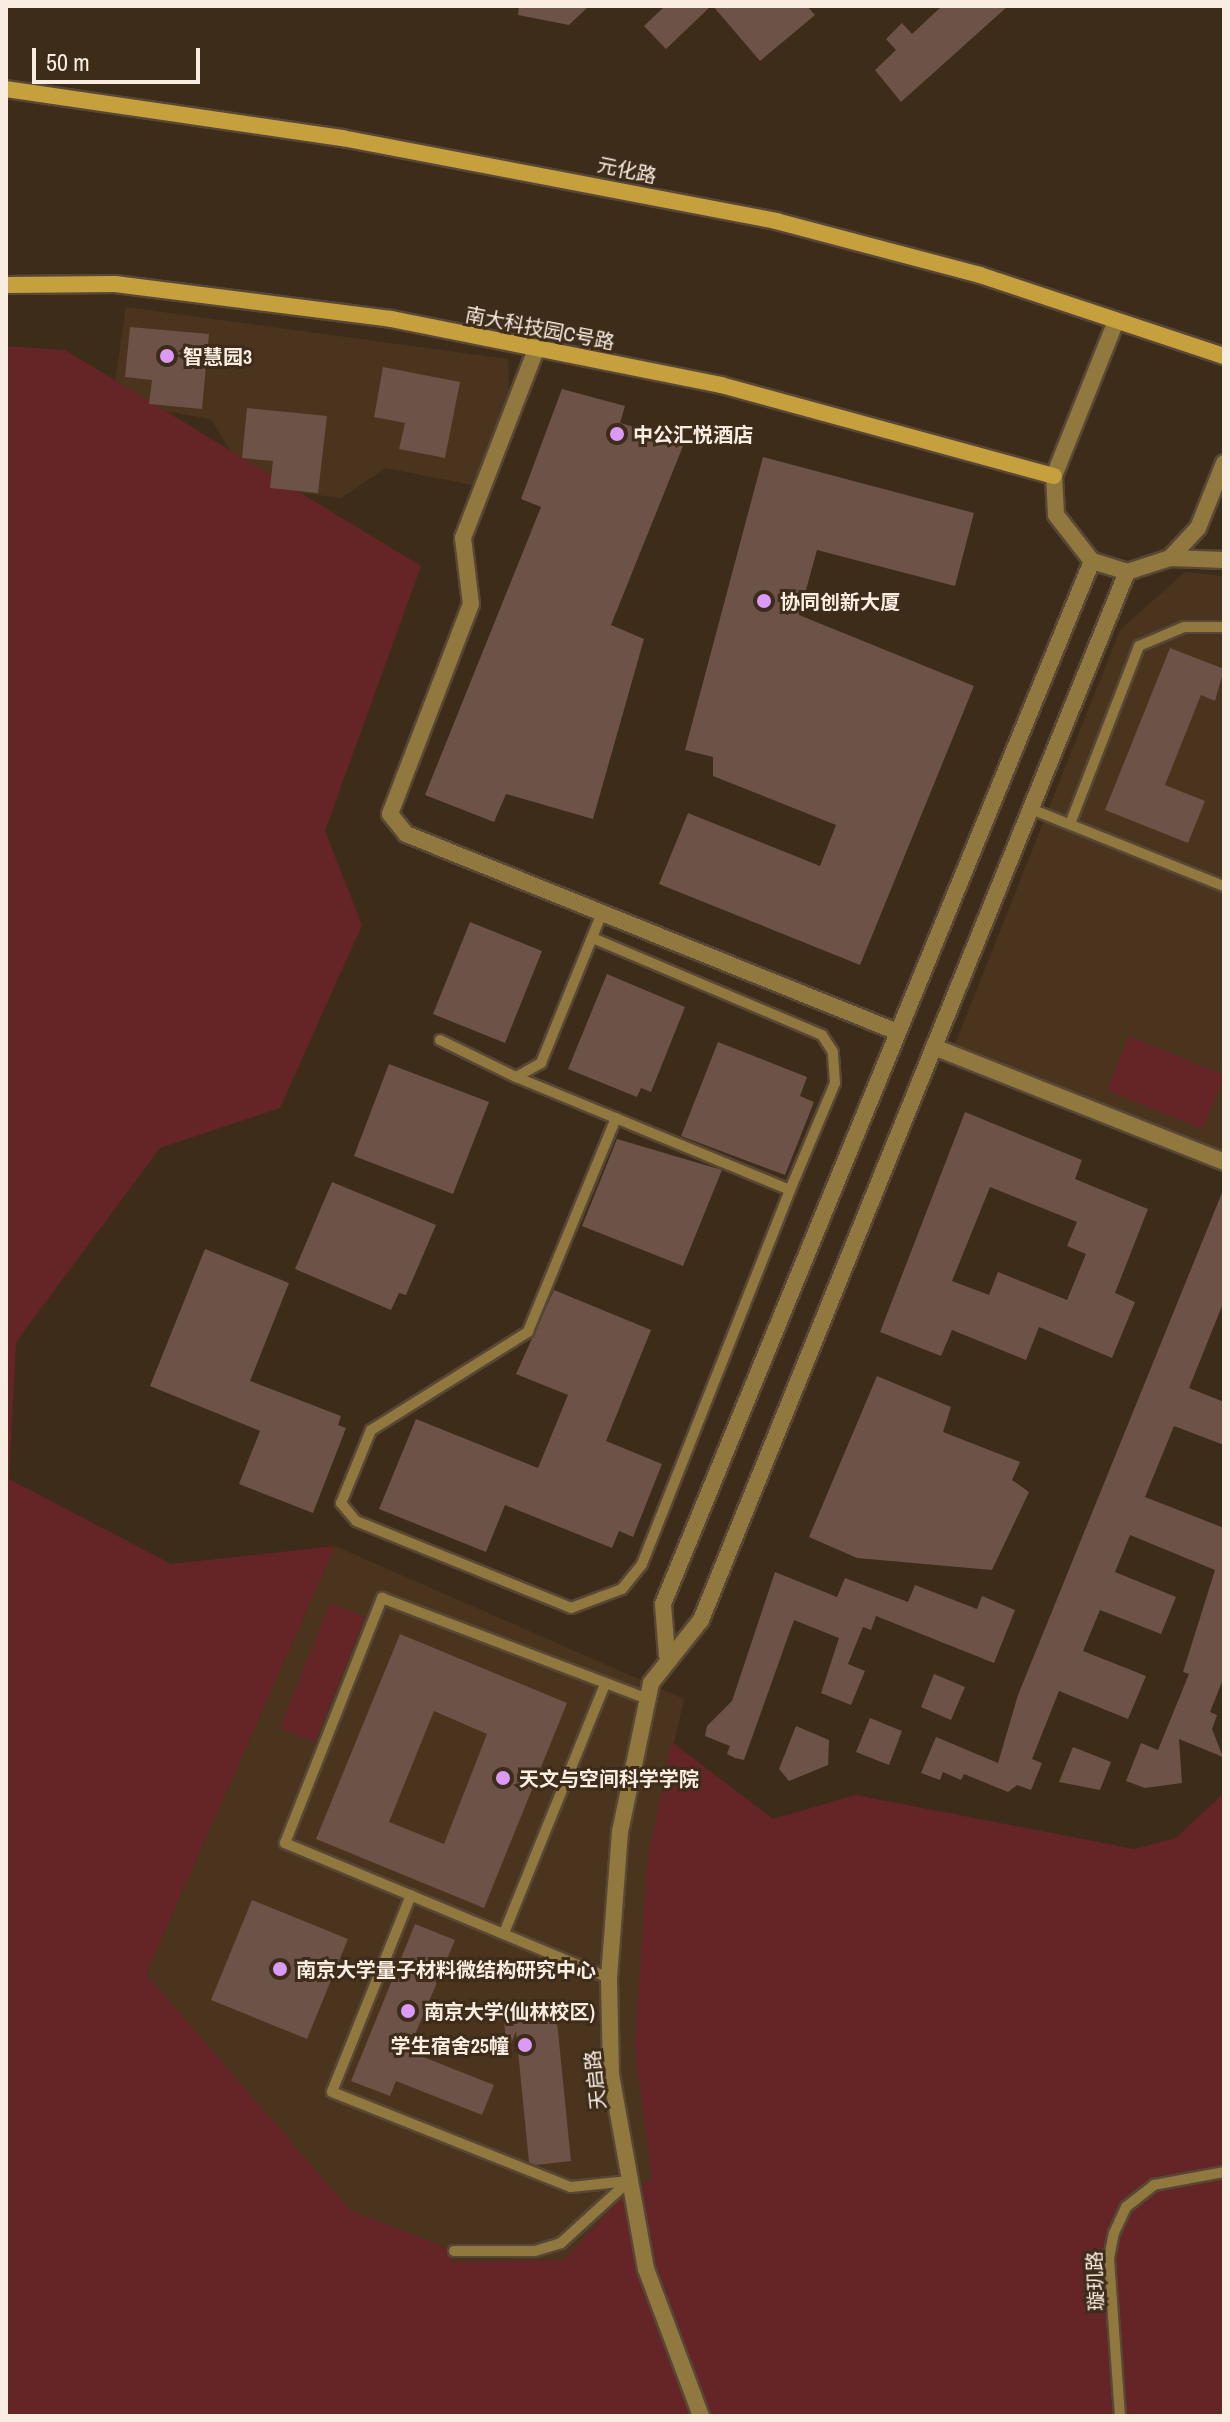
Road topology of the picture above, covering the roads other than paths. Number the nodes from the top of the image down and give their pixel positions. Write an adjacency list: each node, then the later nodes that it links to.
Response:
1 (6, 89): 3 (street, 元化路)
2 (6, 285): 4 (street, 南大科技园C号路)
3 (1116, 321): 5 (street, 元化路); 7 (street)
4 (537, 347): 7 (street, 南大科技园C号路); 16 (street)
5 (1224, 356)
6 (1224, 463): 8 (street)
7 (1054, 476): 10 (street)
8 (1170, 558): 9 (street); 11 (street)
9 (1224, 560)
10 (1092, 561): 11 (street); 18 (street)
11 (1127, 572): 13 (street, 天启路)
12 (1224, 627): 14 (lane)
13 (1031, 809): 14 (lane); 20 (street, 天启路)
14 (1070, 824): 15 (lane)
15 (1224, 886)
16 (602, 913): 17 (lane); 18 (street)
17 (592, 938): 21 (lane); 24 (lane)
18 (895, 1031): 25 (street)
19 (440, 1040): 21 (lane)
20 (934, 1047): 23 (street); 25 (street, 天启路)
21 (516, 1077): 22 (lane)
22 (616, 1118): 24 (lane); 24 (lane)
23 (1223, 1159)
24 (790, 1190)
25 (667, 1656): 27 (street, 天启路)
26 (604, 1687): 27 (lane); 28 (lane); 29 (lane)
27 (649, 1691): 30 (street, 天启路)
28 (411, 1895): 29 (lane); 32 (lane)
29 (504, 1933): 30 (lane)
30 (609, 1978): 32 (street, 天启路)
31 (1224, 2172): 35 (lane, 璇玑路)
32 (629, 2181): 33 (lane); 34 (street, 天启路)
33 (454, 2251)
34 (701, 2416)
35 (1120, 2416)

